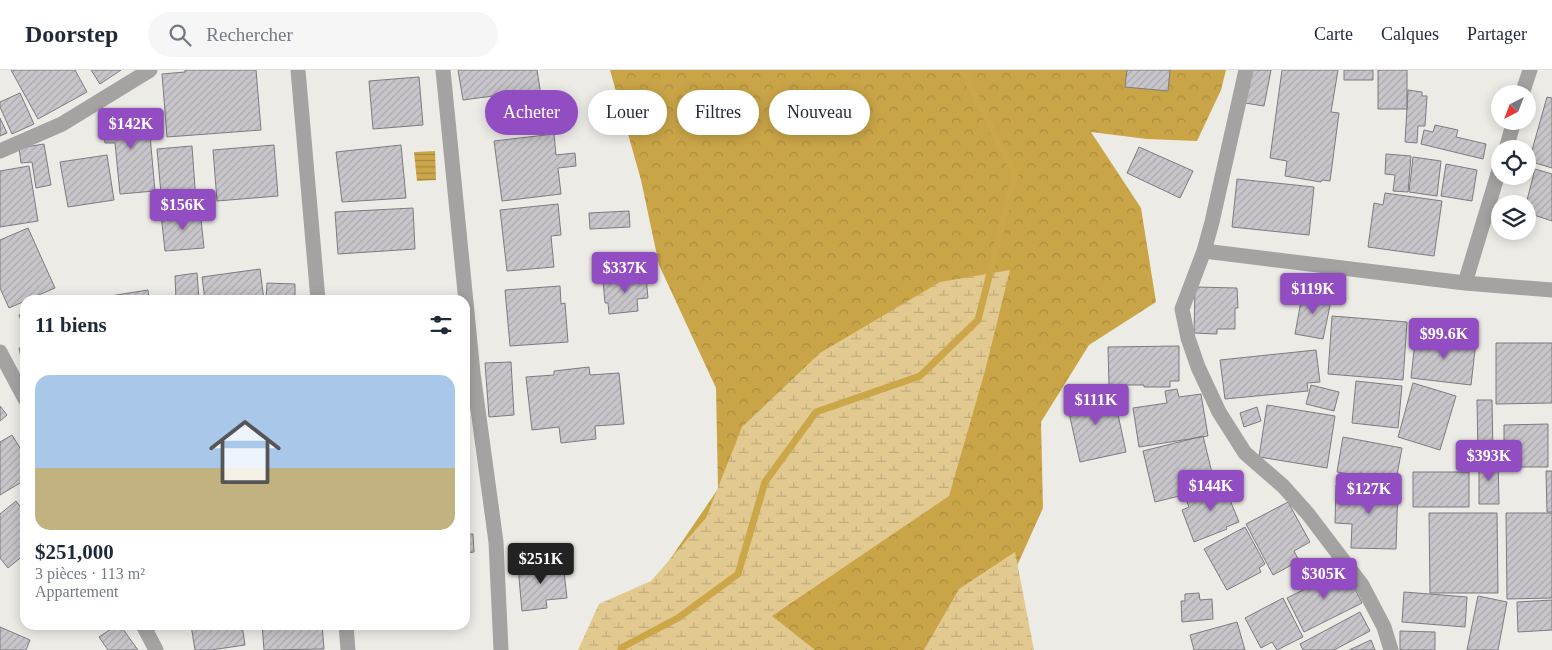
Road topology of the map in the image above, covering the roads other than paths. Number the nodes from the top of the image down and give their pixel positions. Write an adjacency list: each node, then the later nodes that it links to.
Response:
1 (150, 70): 7 (street)
2 (298, 70): 12 (street)
3 (443, 70): 13 (street)
4 (1246, 70): 9 (street)
5 (1530, 70): 6 (street)
6 (1525, 85)
7 (0, 151)
8 (1495, 185): 10 (street)
9 (1204, 251): 10 (street); 22 (street)
10 (1465, 283): 11 (street)
11 (1552, 290)
12 (318, 295)
13 (465, 295)
14 (470, 343): 21 (street)
15 (0, 352): 16 (street)
16 (20, 390)
17 (146, 630): 19 (street)
18 (346, 630): 20 (street)
19 (156, 650)
20 (348, 650)
21 (501, 650)
22 (1391, 650)

